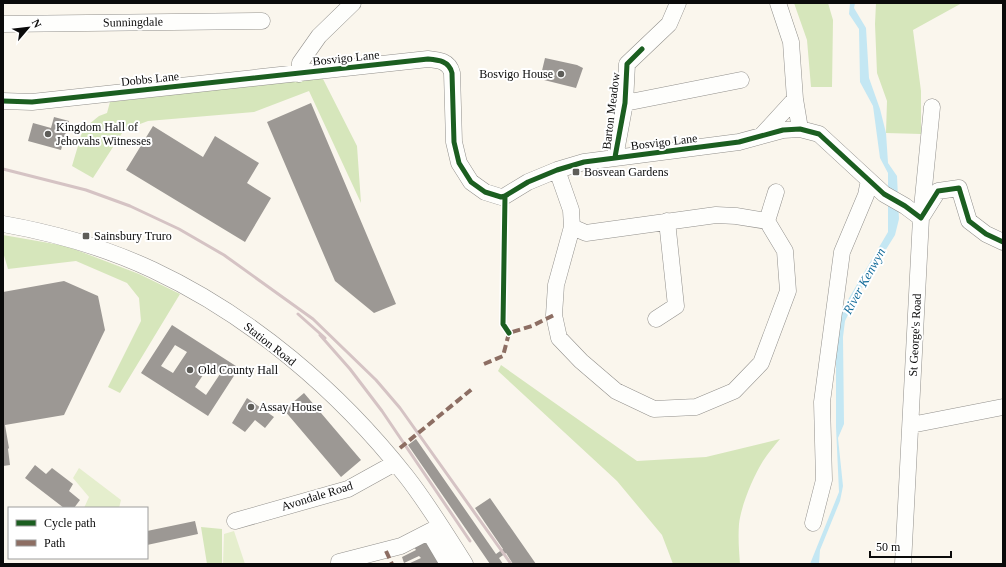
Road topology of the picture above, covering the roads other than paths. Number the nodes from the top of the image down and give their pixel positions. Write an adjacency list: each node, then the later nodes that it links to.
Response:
1 (353, 3): 6 (street)
2 (678, 3): 10 (street, Barton Meadow)
3 (778, 3): 8 (street)
4 (262, 20): 5 (street, Sunningdale)
5 (3, 24)
6 (299, 74): 9 (street, Dobbs Lane); 15 (street, Bosvigo Lane)
7 (741, 80): 10 (street)
8 (795, 100): 12 (street); 13 (street)
9 (3, 101)
10 (625, 103): 14 (street, Barton Meadow)
11 (932, 107): 18 (street, St George's Road)
12 (800, 129): 13 (street, Bosvigo Lane); 16 (street, Bosvigo Lane)
13 (762, 135): 14 (street, Bosvigo Lane)
14 (615, 157): 15 (street, Bosvigo Lane)
15 (557, 170): 22 (street)
16 (869, 180): 18 (street, Bosvigo Lane); 29 (street)
17 (776, 192): 20 (street)
18 (921, 218): 23 (street); 26 (street, St George's Road)
19 (667, 221): 20 (street); 22 (street); 24 (street)
20 (767, 221): 22 (street)
21 (3, 224): 27 (street, Station Road)
22 (572, 226)
23 (1003, 242)
24 (656, 319)
25 (1003, 407): 26 (street)
26 (911, 425): 34 (street, St George's Road)
27 (395, 462): 28 (street, Avondale Road); 30 (street, Station Road)
28 (235, 521)
29 (813, 523)
30 (435, 529): 31 (street); 32 (street); 33 (street, Station Road)
31 (339, 564)
32 (448, 564)
33 (465, 564)
34 (903, 564)

